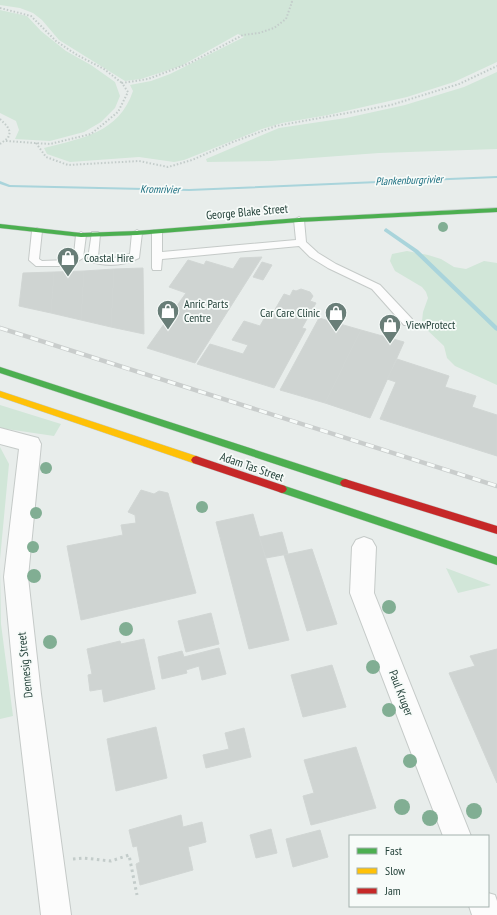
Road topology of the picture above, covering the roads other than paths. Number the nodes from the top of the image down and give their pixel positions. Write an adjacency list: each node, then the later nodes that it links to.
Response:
1 (497, 210): 2 (main road, George Blake Street)
2 (298, 220): 5 (main road, George Blake Street); 9 (lane)
3 (0, 226): 4 (main road, George Blake Street)
4 (37, 231): 7 (main road, George Blake Street); 7 (lane)
5 (157, 232): 6 (main road, George Blake Street); 10 (lane)
6 (137, 233): 8 (main road, George Blake Street); 8 (lane)
7 (81, 234): 8 (main road, George Blake Street)
8 (95, 234)
9 (301, 243): 10 (lane); 12 (lane)
10 (157, 256): 11 (lane)
11 (157, 268)
12 (408, 322)
13 (0, 370): 16 (main road, Adam Tas Street)
14 (0, 394): 18 (main road, Adam Tas Street)
15 (0, 436): 20 (street, Dennesig Street)
16 (497, 530)
17 (364, 547): 19 (street, Paul Kruger)
18 (497, 561)
19 (457, 835)
20 (56, 915)

